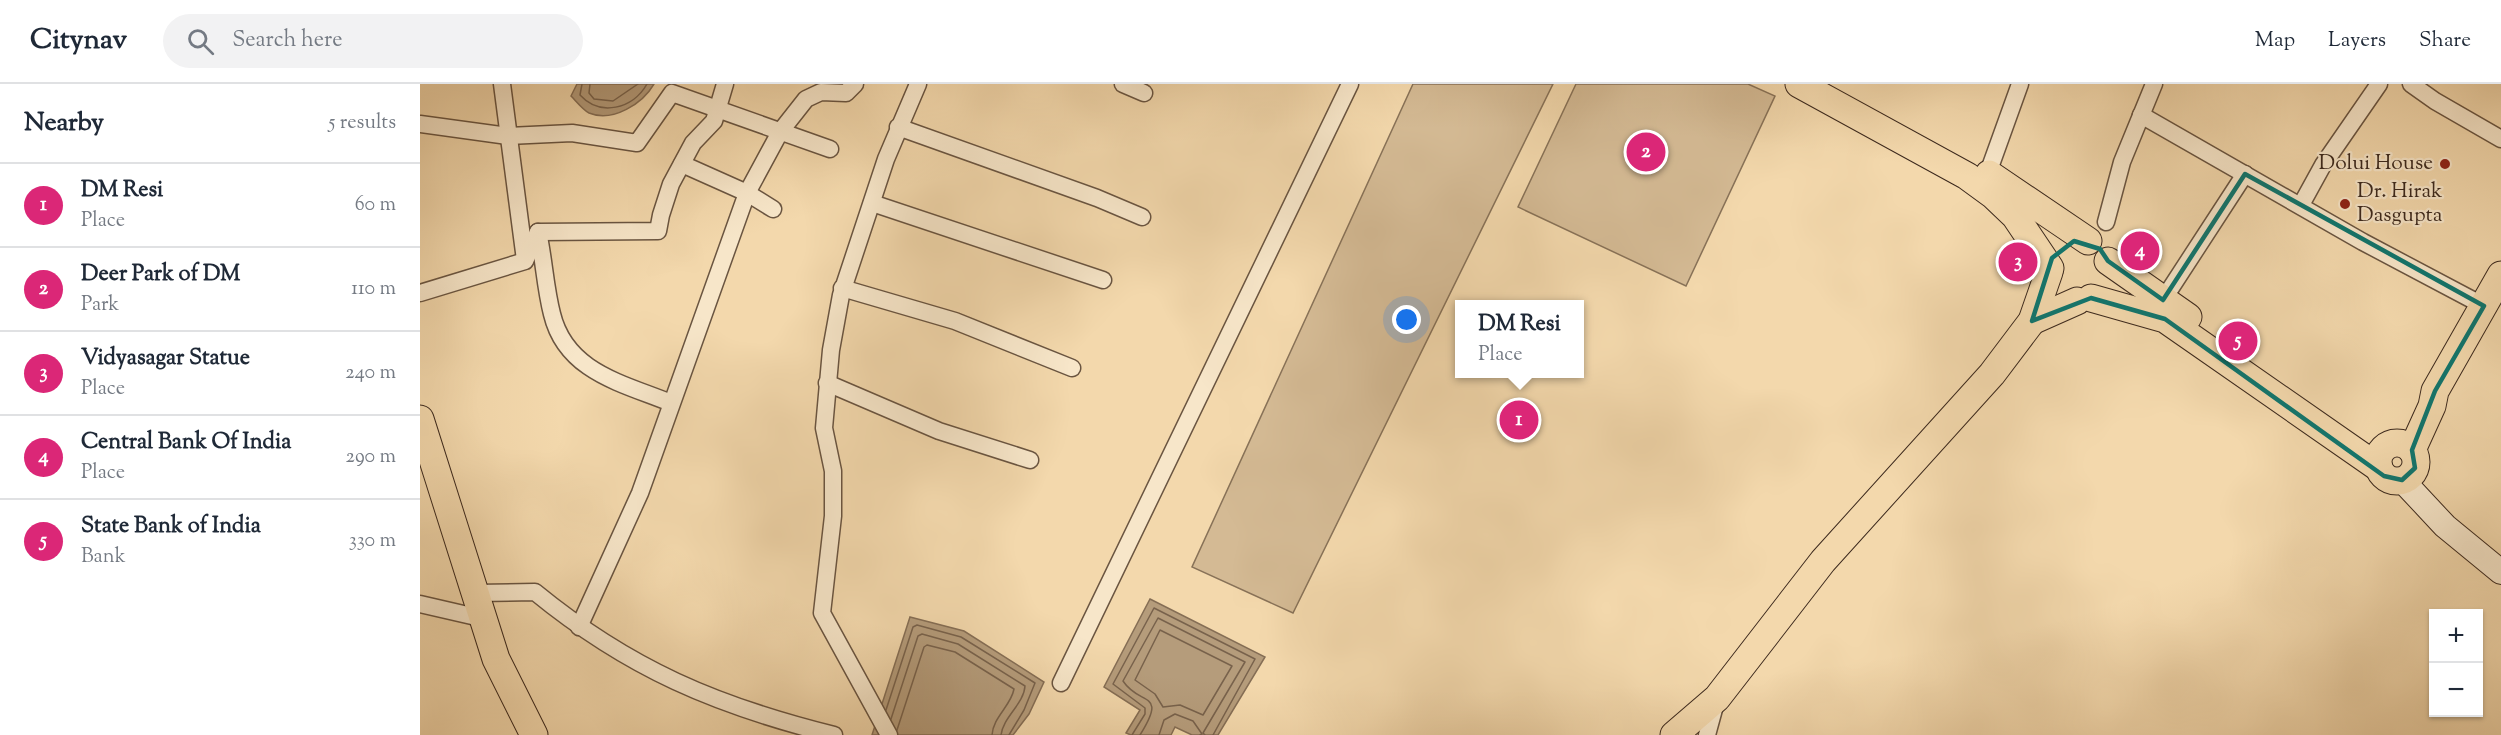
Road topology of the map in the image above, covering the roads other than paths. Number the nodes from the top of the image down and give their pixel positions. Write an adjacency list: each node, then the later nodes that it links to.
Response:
1 (502, 84): 19 (street)
2 (725, 84): 14 (street)
3 (855, 84): 18 (street)
4 (918, 84): 17 (street)
5 (1123, 84): 13 (street)
6 (1350, 84): 55 (street)
7 (1799, 84): 35 (main road)
8 (1832, 84): 23 (main road)
9 (2019, 84): 23 (street)
10 (2154, 84): 15 (street)
11 (2379, 84): 27 (street)
12 (2411, 84): 20 (street)
13 (1144, 93)
14 (717, 111): 18 (street); 19 (street); 22 (street)
15 (2141, 116): 24 (street); 30 (street)
16 (420, 124): 19 (street)
17 (898, 127): 26 (street); 29 (street)
18 (780, 132): 21 (street); 25 (street)
19 (508, 136): 33 (street)
20 (2501, 139)
21 (830, 150)
22 (682, 164): 25 (street); 31 (street)
23 (1988, 173): 32 (main road)
24 (2245, 174): 27 (street); 41 (street)
25 (747, 193): 28 (street); 46 (street)
26 (872, 203): 37 (street); 38 (street)
27 (2301, 205): 42 (street)
28 (773, 209)
29 (1142, 217)
30 (2106, 222)
31 (538, 232): 33 (street); 46 (street)
32 (2088, 242): 34 (main road); 35 (main road)
33 (525, 261): 39 (street)
34 (2108, 261): 40 (main road); 41 (main road)
35 (2049, 270): 40 (main road); 43 (main road)
36 (2501, 275): 42 (main road)
37 (1103, 280)
38 (843, 288): 44 (street); 45 (street)
39 (420, 293)
40 (2084, 299): 43 (main road); 48 (main road)
41 (2163, 300): 48 (main road)
42 (2484, 306): 48 (main road)
43 (2032, 321): 56 (main road)
44 (1072, 368)
45 (827, 383): 49 (street); 59 (street)
46 (671, 403): 54 (street)
47 (420, 419): 51 (main road)
48 (2392, 459): 50 (main road)
49 (1030, 460)
50 (2501, 572)
51 (476, 593): 53 (main road); 54 (street)
52 (420, 604): 53 (street)
53 (485, 619): 57 (main road)
54 (579, 627): 58 (street)
55 (1061, 683)
56 (1717, 698): 60 (main road); 61 (street)
57 (534, 735)
58 (834, 735)
59 (889, 735)
60 (1674, 735)
61 (1707, 735)

